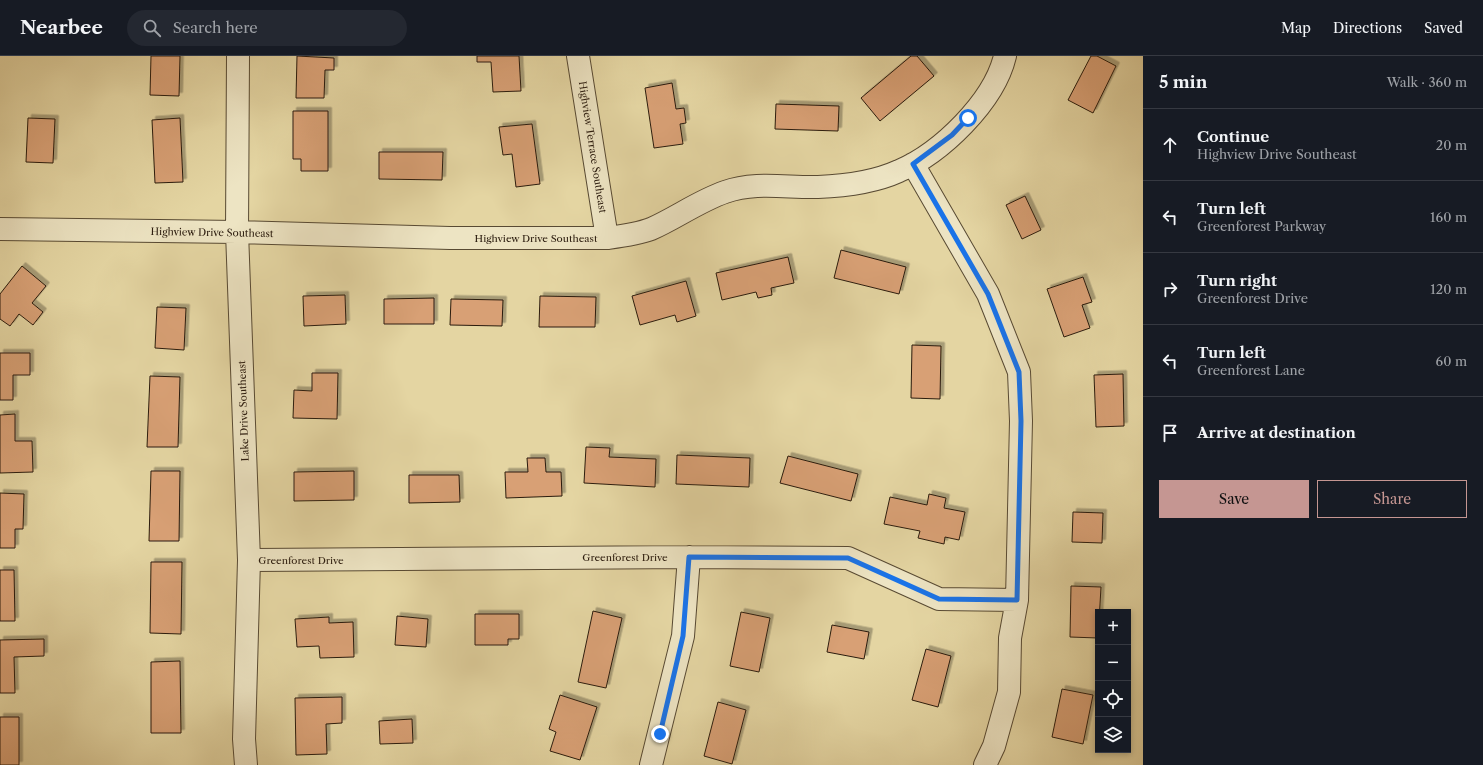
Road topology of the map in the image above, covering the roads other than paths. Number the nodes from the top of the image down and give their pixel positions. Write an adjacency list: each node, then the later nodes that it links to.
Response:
1 (238, 56): 6 (street, Lake Drive Southeast)
2 (578, 56): 7 (street, Highview Terrace Southeast)
3 (1005, 56): 4 (street, Highview Drive Southeast)
4 (913, 164): 7 (street, Highview Drive Southeast); 10 (street)
5 (0, 229): 6 (street, Highview Drive Southeast)
6 (237, 232): 7 (street, Highview Drive Southeast); 9 (street, Lake Drive Southeast)
7 (607, 238)
8 (689, 557): 9 (street, Greenforest Drive); 10 (street, Greenforest Drive); 12 (street)
9 (249, 560): 11 (street, Lake Drive Southeast)
10 (1017, 600): 13 (street)
11 (246, 765)
12 (651, 765)
13 (985, 765)

